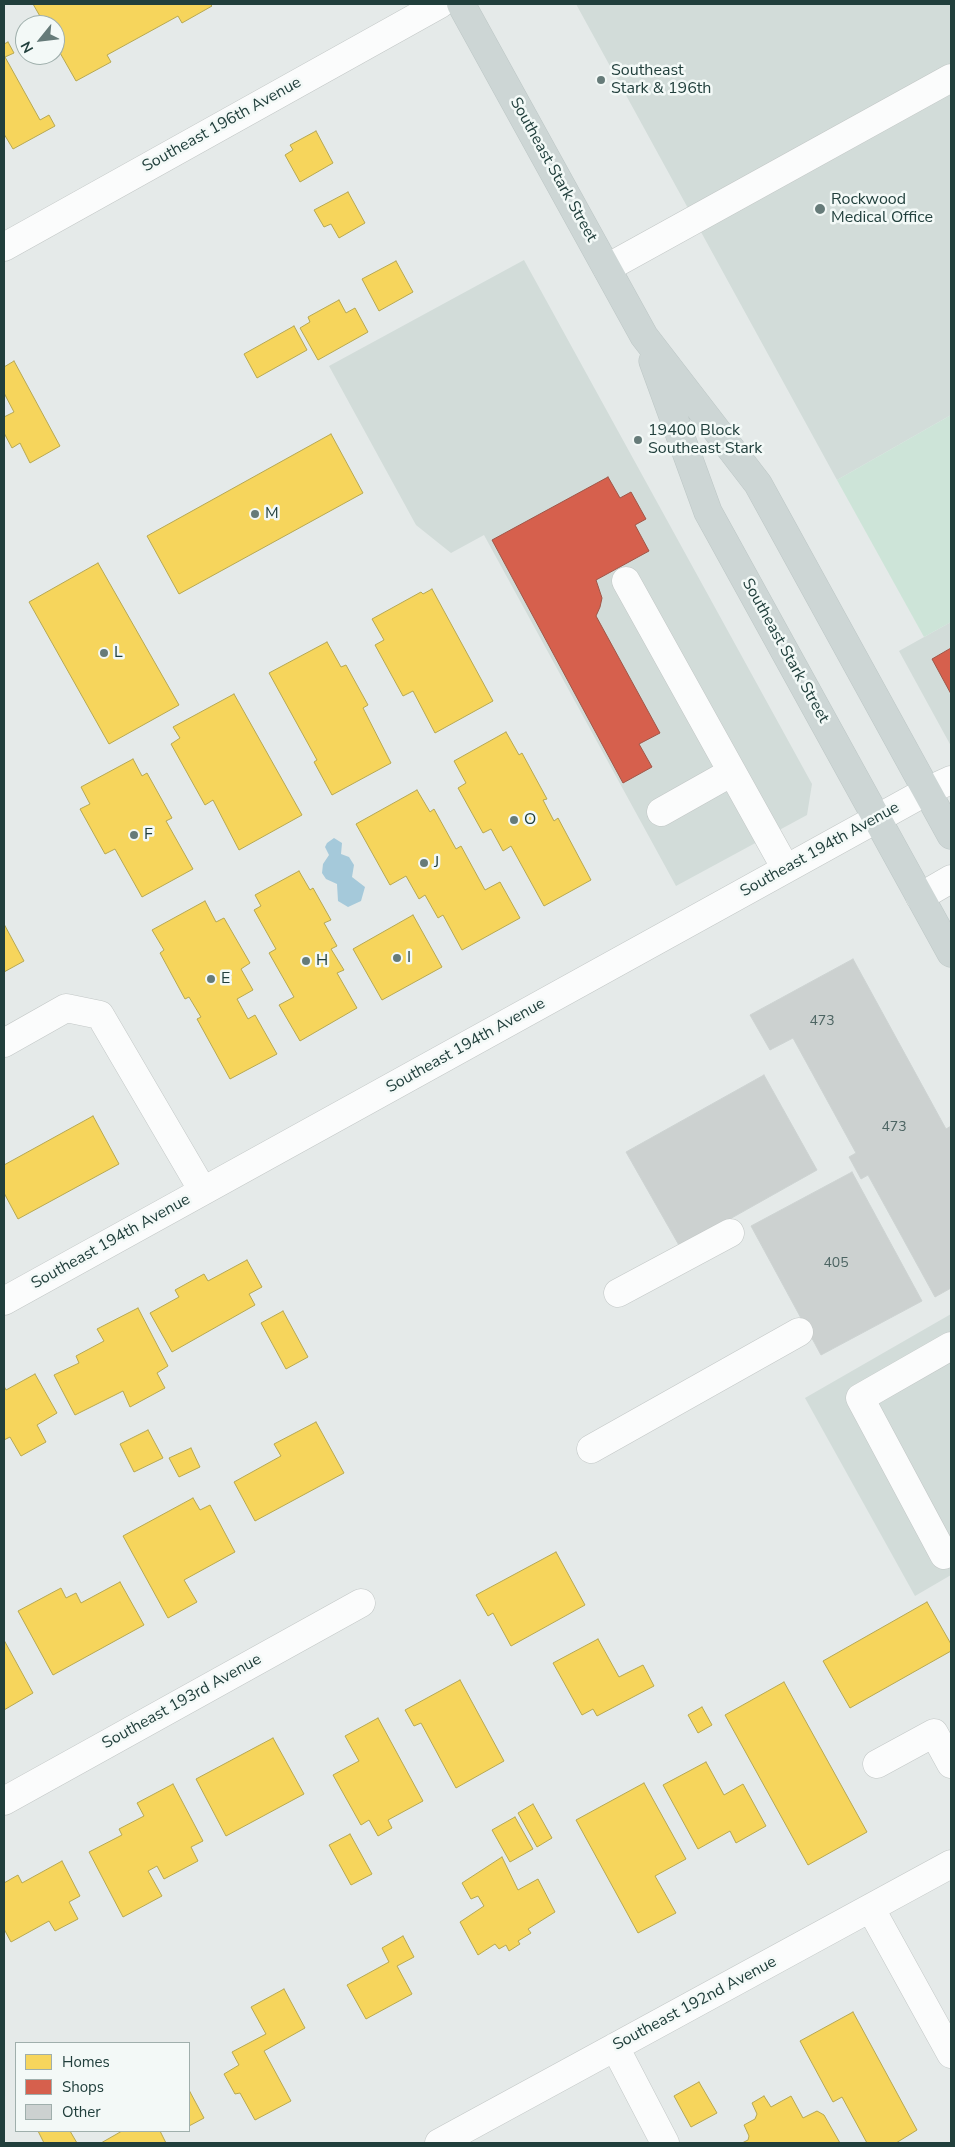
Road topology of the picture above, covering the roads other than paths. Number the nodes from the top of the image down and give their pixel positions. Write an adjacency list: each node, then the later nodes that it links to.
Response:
1 (440, 4): 4 (street, Southeast 196th Avenue)
2 (461, 4): 5 (main road, Southeast Stark Street)
3 (951, 78): 5 (street)
4 (4, 247)
5 (606, 268): 6 (main road, Southeast Stark Street)
6 (644, 336): 9 (main road, Southeast Stark Street); 11 (main road, Southeast Stark Street)
7 (626, 581): 8 (street)
8 (732, 772): 10 (street); 13 (street)
9 (939, 785): 11 (street, Southeast 194th Avenue); 12 (main road, Southeast Stark Street)
10 (661, 812)
11 (877, 819): 13 (street, Southeast 194th Avenue); 15 (main road, Southeast Stark Street)
12 (951, 834)
13 (786, 869): 18 (street, Southeast 194th Avenue)
14 (951, 879): 15 (street)
15 (920, 897): 16 (main road, Southeast Stark Street)
16 (951, 953)
17 (4, 1043): 18 (street)
18 (203, 1191): 21 (street, Southeast 194th Avenue)
19 (730, 1233): 20 (street)
20 (618, 1293)
21 (4, 1301)
22 (799, 1332): 24 (street)
23 (951, 1346): 25 (street)
24 (591, 1449)
25 (944, 1555)
26 (361, 1603): 30 (street, Southeast 193rd Avenue)
27 (942, 1728): 28 (street); 29 (street)
28 (878, 1764)
29 (951, 1764)
30 (4, 1801)
31 (951, 1864): 32 (street, Southeast 192nd Avenue)
32 (870, 1909): 33 (street, Southeast 192nd Avenue); 34 (street)
33 (615, 2047): 35 (street, Southeast 192nd Avenue); 37 (street)
34 (951, 2054)
35 (479, 2134): 36 (street, Southeast 192nd Avenue)
36 (439, 2143)
37 (665, 2143)

